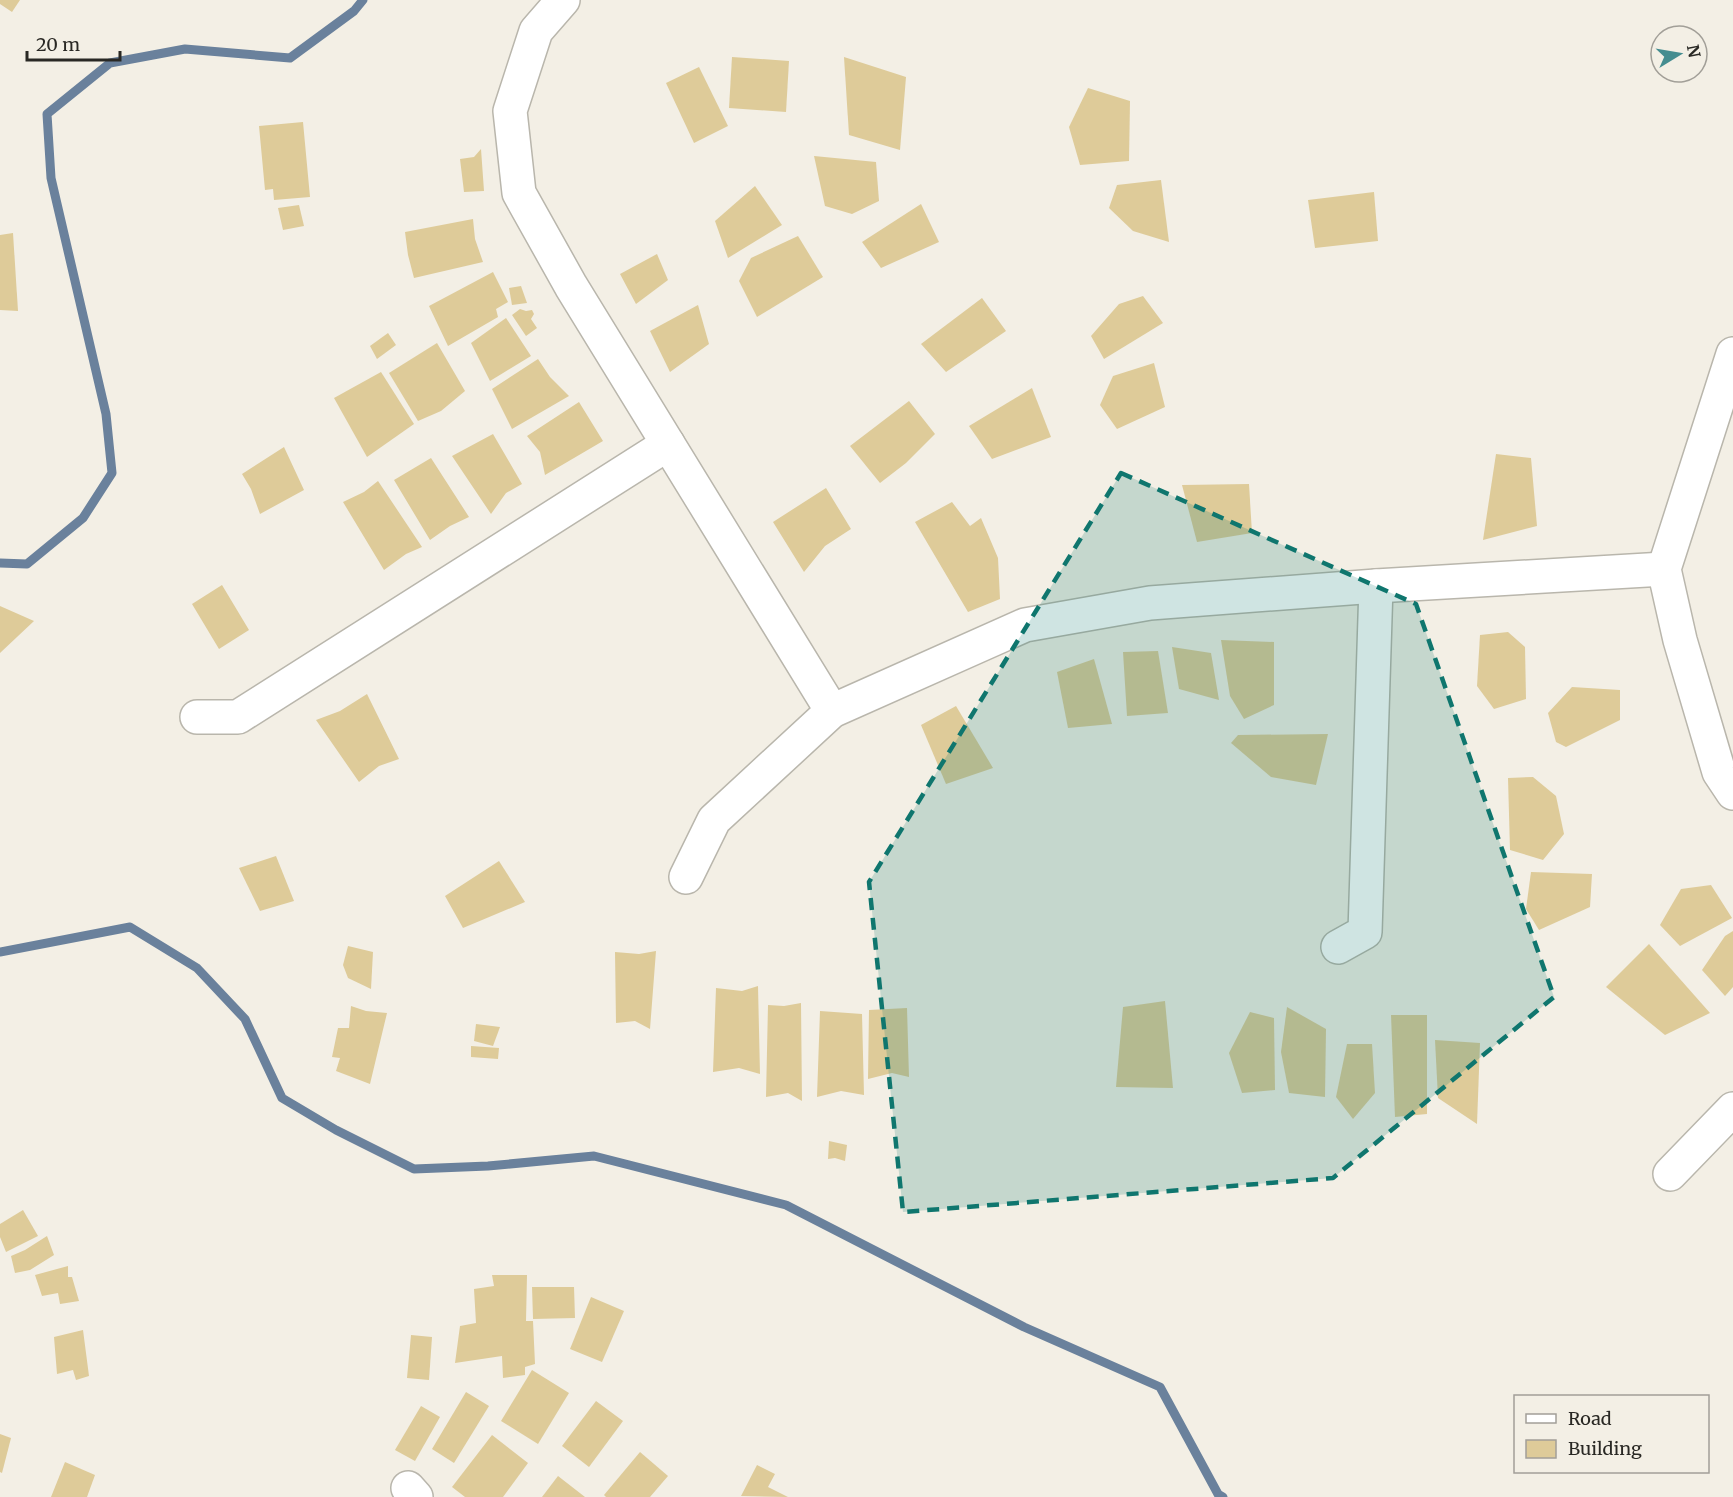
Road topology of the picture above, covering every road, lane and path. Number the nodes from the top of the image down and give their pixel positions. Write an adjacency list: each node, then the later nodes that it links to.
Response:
1 (563, 0): 3 (street)
2 (1733, 354): 4 (street)
3 (669, 444): 6 (street); 7 (street)
4 (1664, 569): 5 (street); 8 (street)
5 (1376, 586): 6 (street); 10 (street)
6 (832, 711): 9 (street)
7 (197, 717)
8 (1733, 793)
9 (686, 877)
10 (1338, 947)
11 (1733, 1109): 12 (street)
12 (1670, 1174)

